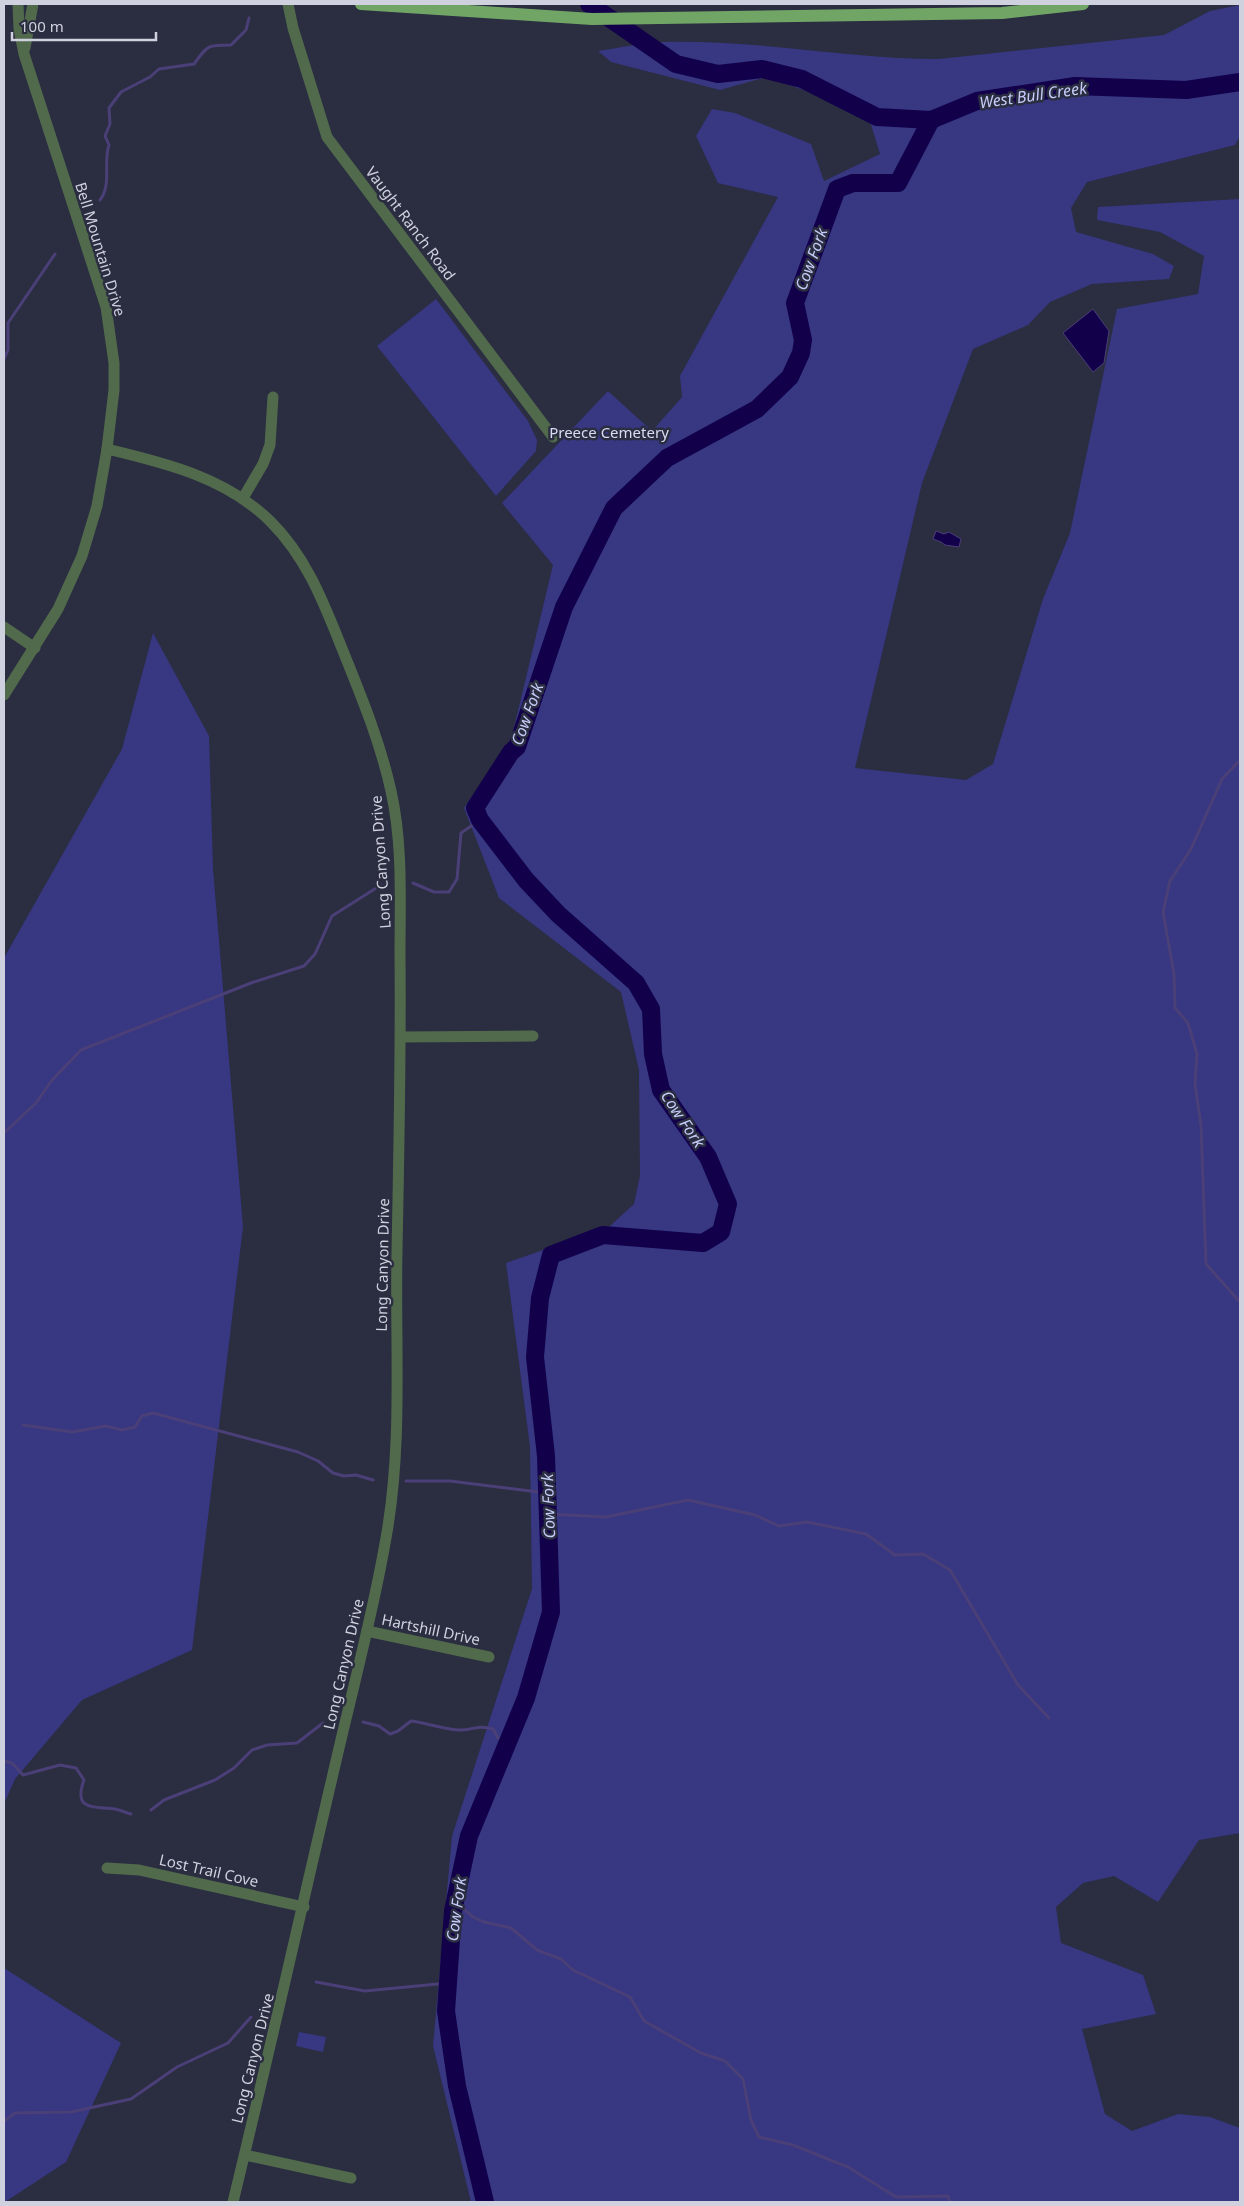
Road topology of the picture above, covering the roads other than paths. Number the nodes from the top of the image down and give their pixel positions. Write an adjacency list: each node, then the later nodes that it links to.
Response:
1 (18, 4): 6 (street, Bell Mountain Drive)
2 (33, 4): 6 (street)
3 (288, 4): 8 (street, Vaught Ranch Road)
4 (360, 4): 5 (main road)
5 (1083, 4)
6 (24, 54): 9 (street, Bell Mountain Drive)
7 (273, 397): 10 (street)
8 (553, 437)
9 (107, 449): 10 (street, Long Canyon Drive); 12 (street, Bell Mountain Drive)
10 (243, 498): 15 (street, Long Canyon Drive)
11 (4, 627): 12 (street)
12 (35, 648): 13 (street, Bell Mountain Drive)
13 (4, 695)
14 (533, 1036): 15 (street)
15 (401, 1037): 16 (street, Long Canyon Drive)
16 (367, 1631): 17 (street, Hartshill Drive); 19 (street, Long Canyon Drive)
17 (489, 1657)
18 (107, 1868): 19 (street, Lost Trail Cove)
19 (304, 1907): 20 (street, Long Canyon Drive)
20 (244, 2155): 21 (street); 22 (street, Long Canyon Drive)
21 (351, 2178)
22 (233, 2202)

